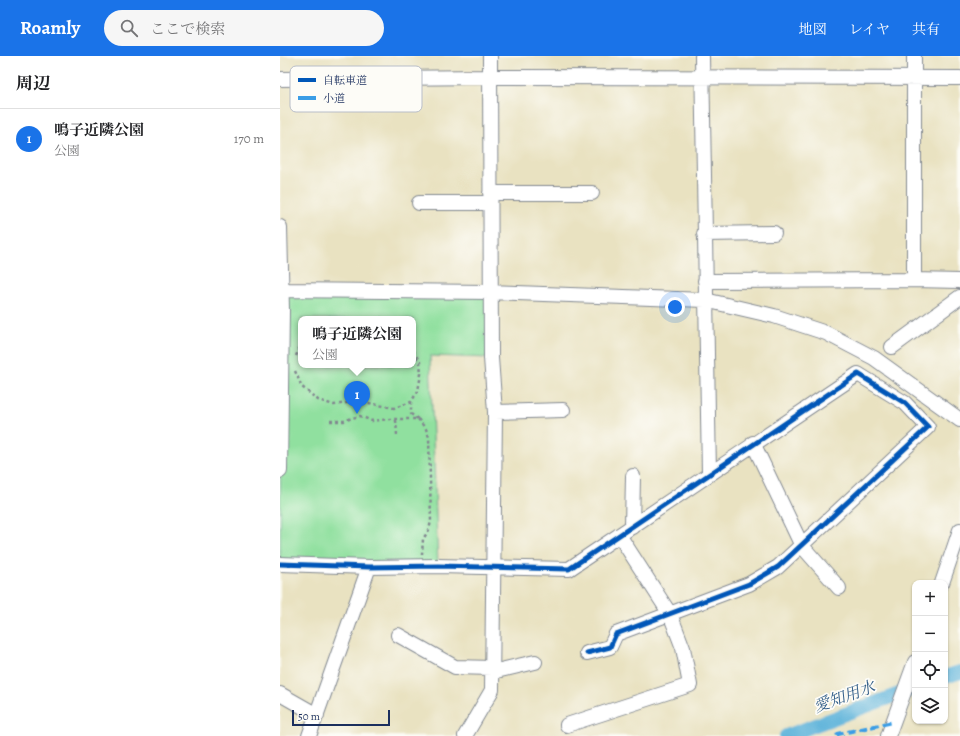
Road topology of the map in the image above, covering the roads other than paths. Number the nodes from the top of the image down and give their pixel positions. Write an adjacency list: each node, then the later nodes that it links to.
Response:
1 (490, 56): 5 (street)
2 (702, 56): 8 (street)
3 (914, 56): 9 (street)
4 (422, 77): 5 (street)
5 (490, 77): 8 (street); 12 (street)
6 (280, 78): 7 (street)
7 (290, 78)
8 (702, 78): 9 (street); 16 (street)
9 (914, 78): 10 (street); 17 (street)
10 (960, 78)
11 (592, 193): 12 (street)
12 (490, 198): 13 (street); 21 (street)
13 (419, 203)
14 (280, 227): 20 (street)
15 (774, 233): 16 (street)
16 (704, 234): 19 (street)
17 (914, 280): 18 (street); 19 (street)
18 (960, 281)
19 (705, 282): 23 (street)
20 (281, 290): 21 (street); 29 (street)
21 (491, 292): 23 (street); 26 (street)
22 (960, 297): 24 (street)
23 (705, 300): 27 (street); 30 (street)
24 (892, 347)
25 (563, 410): 26 (street)
26 (495, 412): 38 (street)
27 (960, 420)
28 (753, 443): 30 (street); 35 (street); 35 (street)
29 (280, 471)
30 (708, 474): 32 (street)
31 (633, 476): 32 (street)
32 (632, 527): 34 (street)
33 (960, 530): 39 (street)
34 (619, 535): 38 (street); 41 (street)
35 (802, 546): 40 (street); 41 (street)
36 (280, 564): 37 (street)
37 (369, 567): 38 (street); 48 (street)
38 (494, 567): 45 (street)
39 (943, 580)
40 (839, 588)
41 (670, 614): 43 (street); 49 (street)
42 (398, 636): 45 (street)
43 (587, 653)
44 (535, 662): 45 (street)
45 (492, 670): 51 (street)
46 (912, 670): 52 (street)
47 (280, 694): 48 (street)
48 (317, 715): 50 (street)
49 (567, 725)
50 (309, 736)
51 (465, 736)
52 (888, 736)

